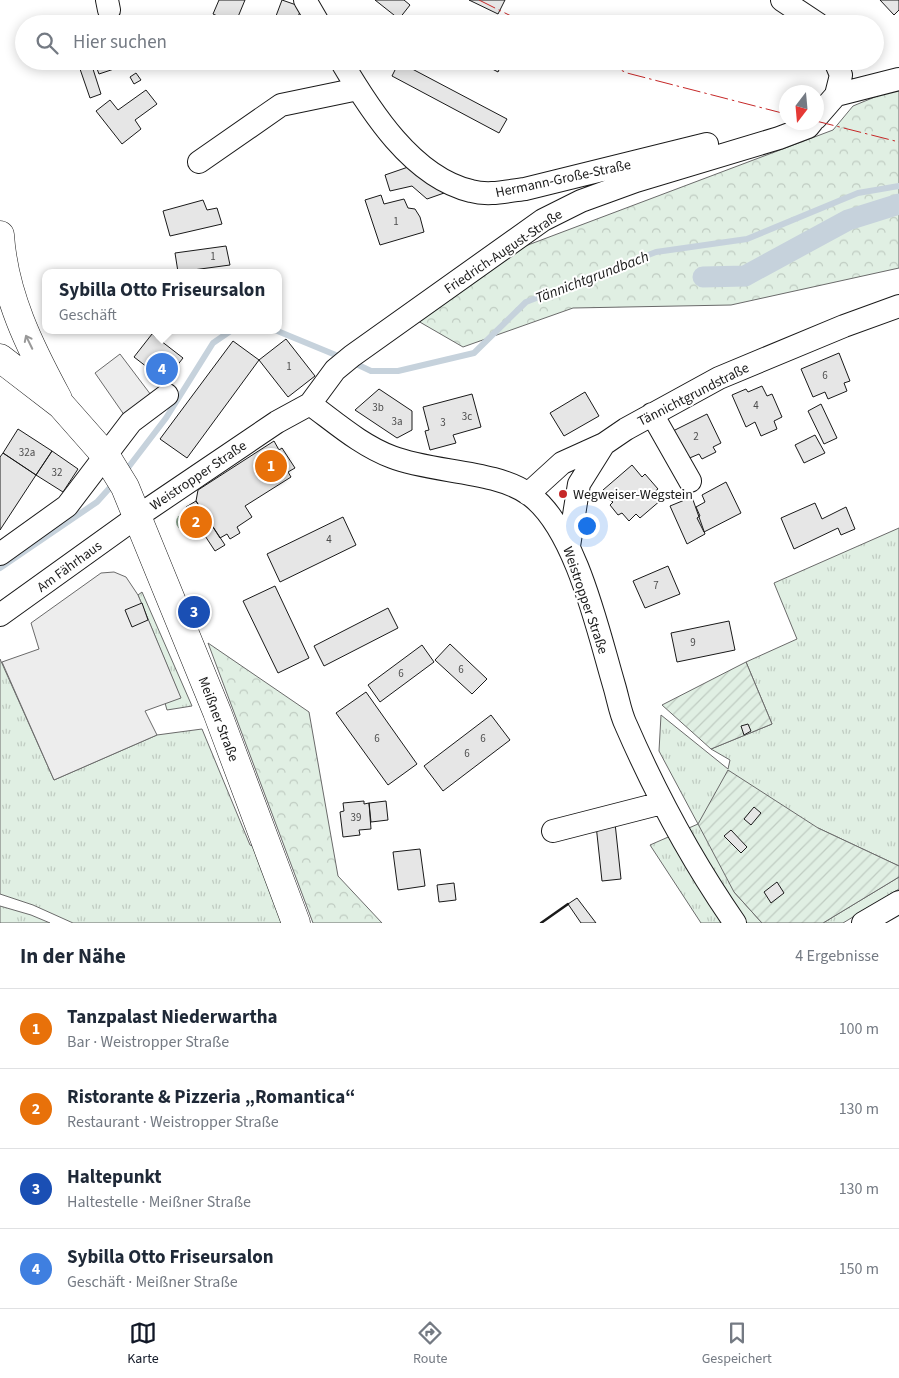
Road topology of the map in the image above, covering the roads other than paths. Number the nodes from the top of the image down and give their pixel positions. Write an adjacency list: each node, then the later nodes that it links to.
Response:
1 (305, 0): 3 (street)
2 (782, 0): 4 (street)
3 (314, 15)
4 (804, 15)
5 (346, 70): 8 (street, Hermann-Große-Straße)
6 (840, 70): 9 (street)
7 (899, 79): 9 (street)
8 (358, 89): 12 (street, Hermann-Große-Straße); 13 (street)
9 (836, 95): 10 (street)
10 (824, 109)
11 (802, 130): 12 (street, Friedrich-August-Straße)
12 (779, 138): 18 (street, Friedrich-August-Straße)
13 (199, 162)
14 (0, 236): 19 (main road, one-way to 14)
15 (899, 306): 20 (street, Tännichtgrundstraße)
16 (0, 358): 19 (main road)
17 (167, 395): 22 (street)
18 (310, 404): 24 (street, Weistropper Straße); 25 (street, Weistropper Straße)
19 (61, 405): 22 (main road)
20 (652, 414): 21 (street, Tännichtgrundstraße); 23 (street)
21 (604, 444): 24 (street, Tännichtgrundstraße); 26 (street)
22 (115, 471): 25 (main road, Meißner Straße); 27 (street)
23 (690, 481)
24 (528, 494): 26 (street, Weistropper Straße)
25 (138, 516): 28 (street, Am Fährhaus); 32 (main road, Meißner Straße)
26 (568, 546): 29 (street, Weistropper Straße)
27 (0, 554)
28 (0, 615)
29 (662, 803): 30 (street); 33 (street, Weistropper Straße)
30 (552, 831)
31 (899, 902): 34 (street)
32 (296, 923)
33 (735, 923)
34 (863, 923)

